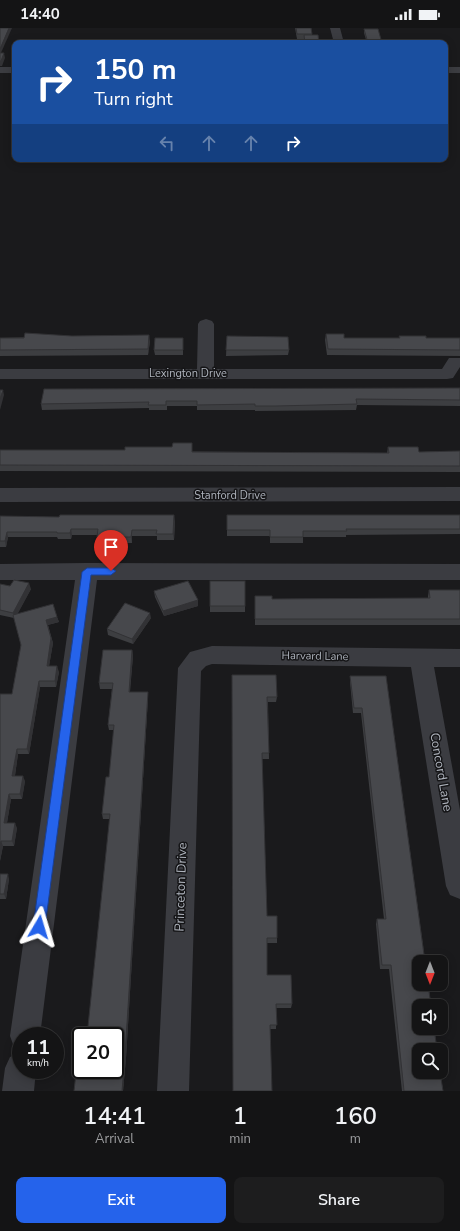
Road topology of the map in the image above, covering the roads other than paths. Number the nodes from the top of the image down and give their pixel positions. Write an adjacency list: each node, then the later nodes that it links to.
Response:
1 (335, 28): 2 (street)
2 (338, 40)
3 (0, 70): 4 (street)
4 (12, 70)
5 (448, 70): 6 (street)
6 (460, 70)
7 (206, 324): 9 (street)
8 (454, 370): 9 (street, Lexington Drive)
9 (205, 373): 10 (street, Lexington Drive)
10 (0, 374)
11 (460, 494): 12 (street, Stanford Drive)
12 (0, 495)
13 (0, 572): 14 (street)
14 (87, 572): 15 (street); 20 (street)
15 (460, 572)
16 (421, 658): 17 (street, Harvard Lane); 18 (street, Harvard Lane); 19 (street, Concord Lane)
17 (460, 658)
18 (189, 683): 23 (street, Princeton Drive)
19 (460, 886)
20 (26, 1027)
21 (20, 1079): 22 (street)
22 (18, 1091)
23 (174, 1091)

